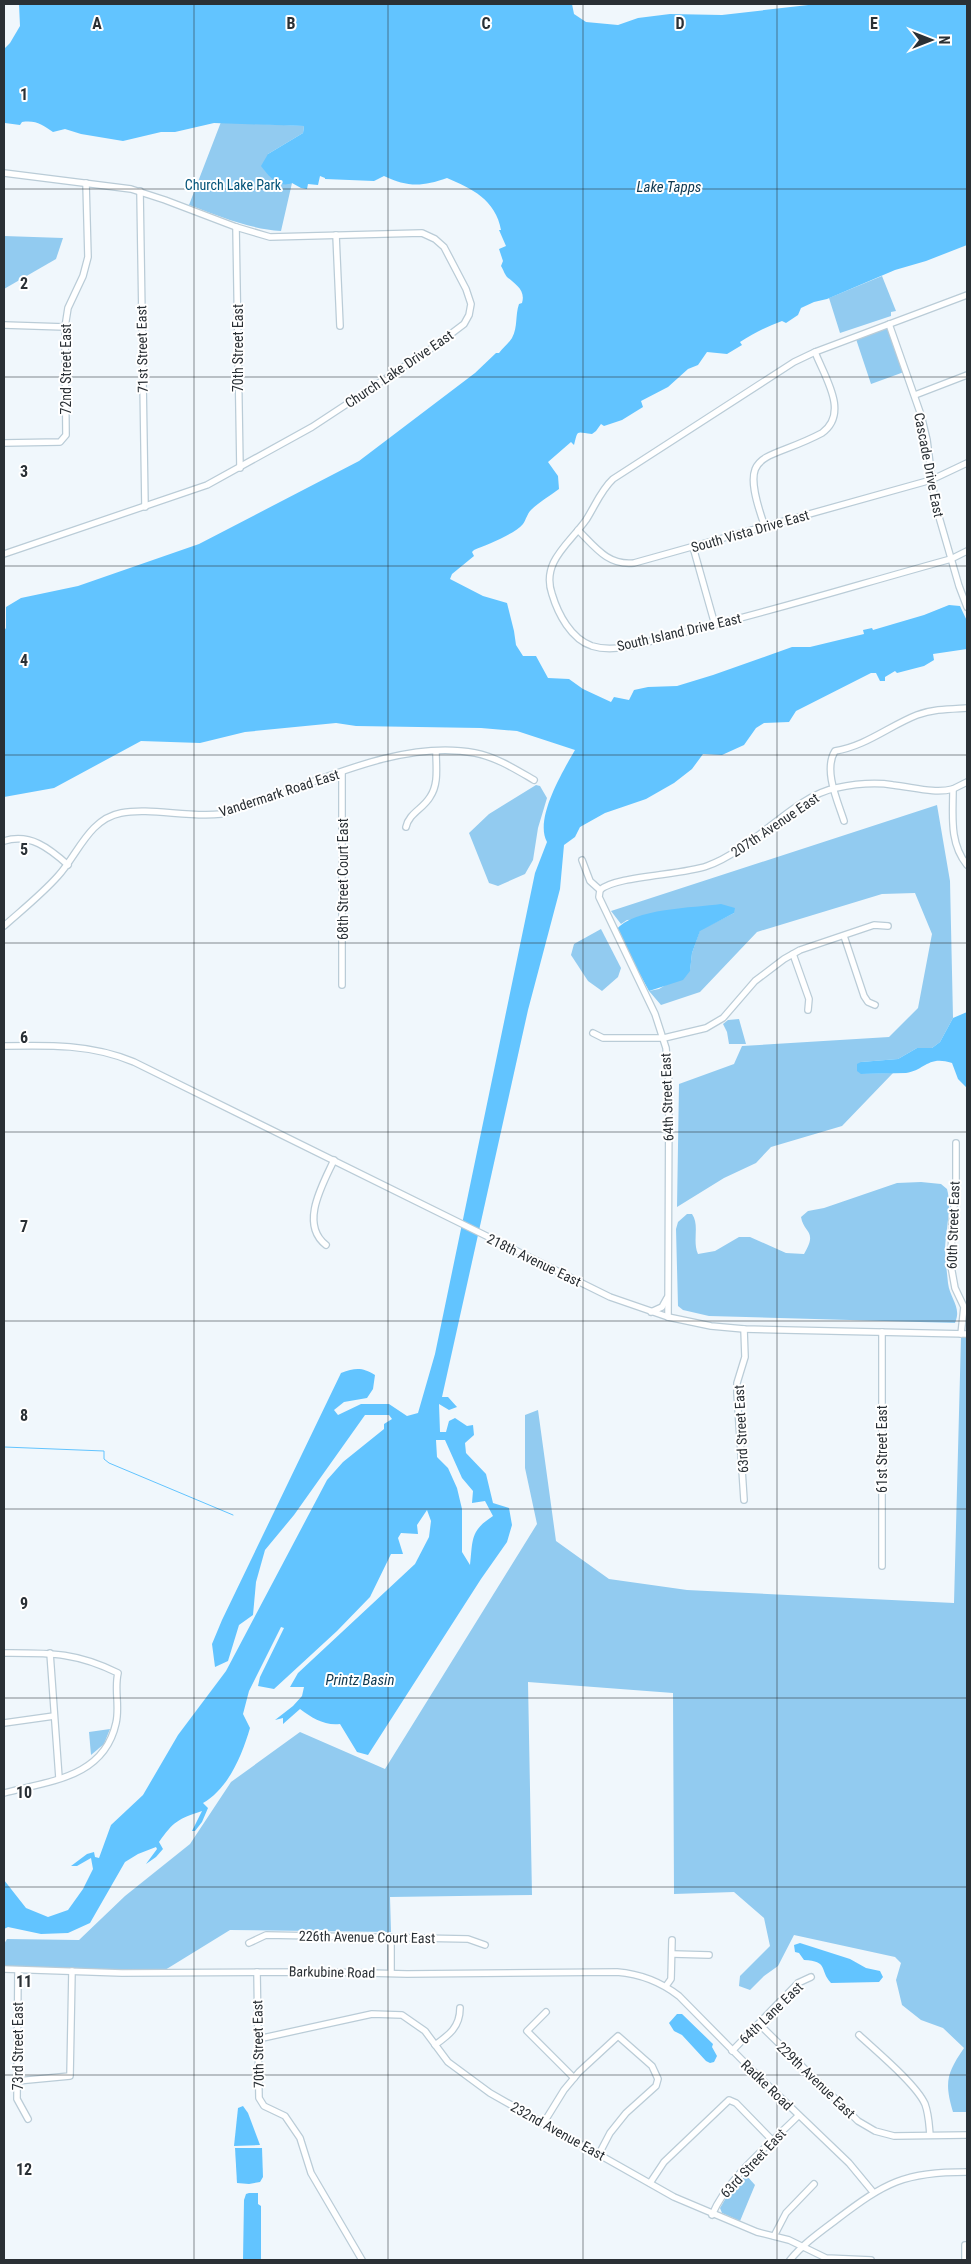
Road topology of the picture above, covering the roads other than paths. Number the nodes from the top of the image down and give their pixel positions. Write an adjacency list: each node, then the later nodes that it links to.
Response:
1 (4, 173): 2 (street, Church Lake Drive East)
2 (86, 183): 3 (street, Church Lake Drive East); 9 (street, 72nd Street East)
3 (140, 191): 4 (street, Church Lake Drive East); 18 (street, 71st Street East)
4 (236, 228): 5 (street, Church Lake Drive East); 16 (street, 70th Street East)
5 (336, 235): 10 (street); 16 (street, Church Lake Drive East)
6 (967, 295): 8 (street, South Island Drive East)
7 (4, 324): 9 (street)
8 (889, 324): 11 (street, South Island Drive East); 13 (street, Cascade Drive East)
9 (65, 326): 14 (street, 72nd Street East)
10 (340, 326)
11 (814, 352): 19 (street); 20 (street, South Island Drive East)
12 (967, 375): 13 (street)
13 (915, 395): 17 (street, Cascade Drive East)
14 (4, 443)
15 (967, 463): 17 (street, South Vista Drive East)
16 (240, 468): 18 (street, Church Lake Drive East)
17 (931, 480): 19 (street, South Vista Drive East); 24 (street, Cascade Drive East)
18 (145, 507): 23 (street, Church Lake Drive East)
19 (765, 527): 21 (street, South Vista Drive East)
20 (578, 530): 21 (street, South Vista Drive East); 26 (street, South Island Drive East)
21 (693, 547): 26 (street)
22 (967, 551): 24 (street, South Island Drive East)
23 (4, 554)
24 (951, 559): 25 (street, Cascade Drive East); 26 (street, South Island Drive East)
25 (967, 606)
26 (715, 625)
27 (967, 708): 32 (street)
28 (436, 751): 29 (street, Vandermark Road East); 30 (street, Vandermark Road East); 35 (street)
29 (342, 773): 38 (street, Vandermark Road East); 45 (street, 68th Street Court East)
30 (534, 780)
31 (967, 782): 33 (street)
32 (834, 788): 33 (street, 207th Avenue East); 34 (street); 40 (street, 207th Avenue East)
33 (953, 789): 39 (street)
34 (844, 821)
35 (406, 827)
36 (4, 841): 38 (street)
37 (582, 860): 40 (street, 64th Street East)
38 (68, 865): 41 (street, Vandermark Road East)
39 (967, 865)
40 (600, 890): 49 (street, 64th Street East)
41 (4, 926)
42 (888, 926): 43 (street)
43 (844, 936): 44 (street); 46 (street)
44 (793, 954): 47 (street); 49 (street)
45 (342, 985)
46 (875, 1005)
47 (808, 1010)
48 (593, 1032): 49 (street)
49 (664, 1038): 54 (street, 64th Street East)
50 (4, 1046): 52 (street, 218th Avenue East)
51 (956, 1143): 59 (street, 60th Street East)
52 (334, 1160): 53 (street); 55 (street, 218th Avenue East)
53 (326, 1245)
54 (668, 1295): 55 (street); 56 (street, 64th Street East)
55 (651, 1312): 56 (street, 218th Avenue East)
56 (668, 1317): 57 (street, 218th Avenue East)
57 (744, 1328): 58 (street, 218th Avenue East); 60 (street, 63rd Street East)
58 (882, 1332): 59 (street, 218th Avenue East); 61 (street, 61st Street East)
59 (964, 1334)
60 (744, 1500)
61 (882, 1566)
62 (4, 1653): 63 (street)
63 (50, 1653): 64 (street); 66 (street)
64 (54, 1716): 65 (street); 66 (street)
65 (4, 1723)
66 (59, 1778): 67 (street)
67 (4, 1794)
68 (390, 1937): 70 (street, 226th Avenue Court East); 71 (street, 226th Avenue Court East); 78 (street)
69 (672, 1940): 72 (street)
70 (249, 1943)
71 (485, 1945)
72 (673, 1954): 73 (street); 81 (street)
73 (709, 1955)
74 (4, 1969): 75 (street, Barkubine Road)
75 (18, 1970): 76 (street, Barkubine Road); 90 (street, 73rd Street East)
76 (72, 1971): 77 (street, Barkubine Road); 90 (street)
77 (257, 1972): 78 (street, Barkubine Road); 86 (street, 70th Street East)
78 (390, 1973): 80 (street, Barkubine Road)
79 (811, 1977): 84 (street, 64th Lane East)
80 (658, 1982): 81 (street, Radke Road)
81 (666, 1986): 88 (street, Radke Road)
82 (460, 2008): 87 (street)
83 (546, 2012): 89 (street)
84 (758, 2024): 88 (street, 64th Lane East); 95 (street, 229th Avenue East)
85 (859, 2035): 95 (street)
86 (258, 2039): 87 (street, 232nd Avenue East); 106 (street, 70th Street East)
87 (435, 2045): 93 (street, 232nd Avenue East)
88 (732, 2051): 91 (street, Radke Road)
89 (574, 2078): 93 (street); 97 (street)
90 (17, 2081): 92 (street, 73rd Street East)
91 (798, 2116): 96 (street, 63rd Street East); 101 (street, Radke Road)
92 (28, 2119)
93 (543, 2124): 97 (street, 232nd Avenue East)
94 (967, 2135): 95 (street, 229th Avenue East)
95 (930, 2136)
96 (773, 2141): 99 (street); 102 (street, 63rd Street East)
97 (599, 2154): 99 (street, 232nd Avenue East)
98 (967, 2172): 101 (street)
99 (650, 2183): 102 (street, 232nd Avenue East)
100 (814, 2184): 103 (street)
101 (873, 2192): 105 (street)
102 (712, 2214): 103 (street, 232nd Avenue East)
103 (774, 2236): 105 (street, 232nd Avenue East)
104 (966, 2245): 109 (street)
105 (803, 2247): 107 (street); 108 (street, 232nd Avenue East)
106 (362, 2260)
107 (790, 2260)
108 (871, 2260)
109 (965, 2260)

